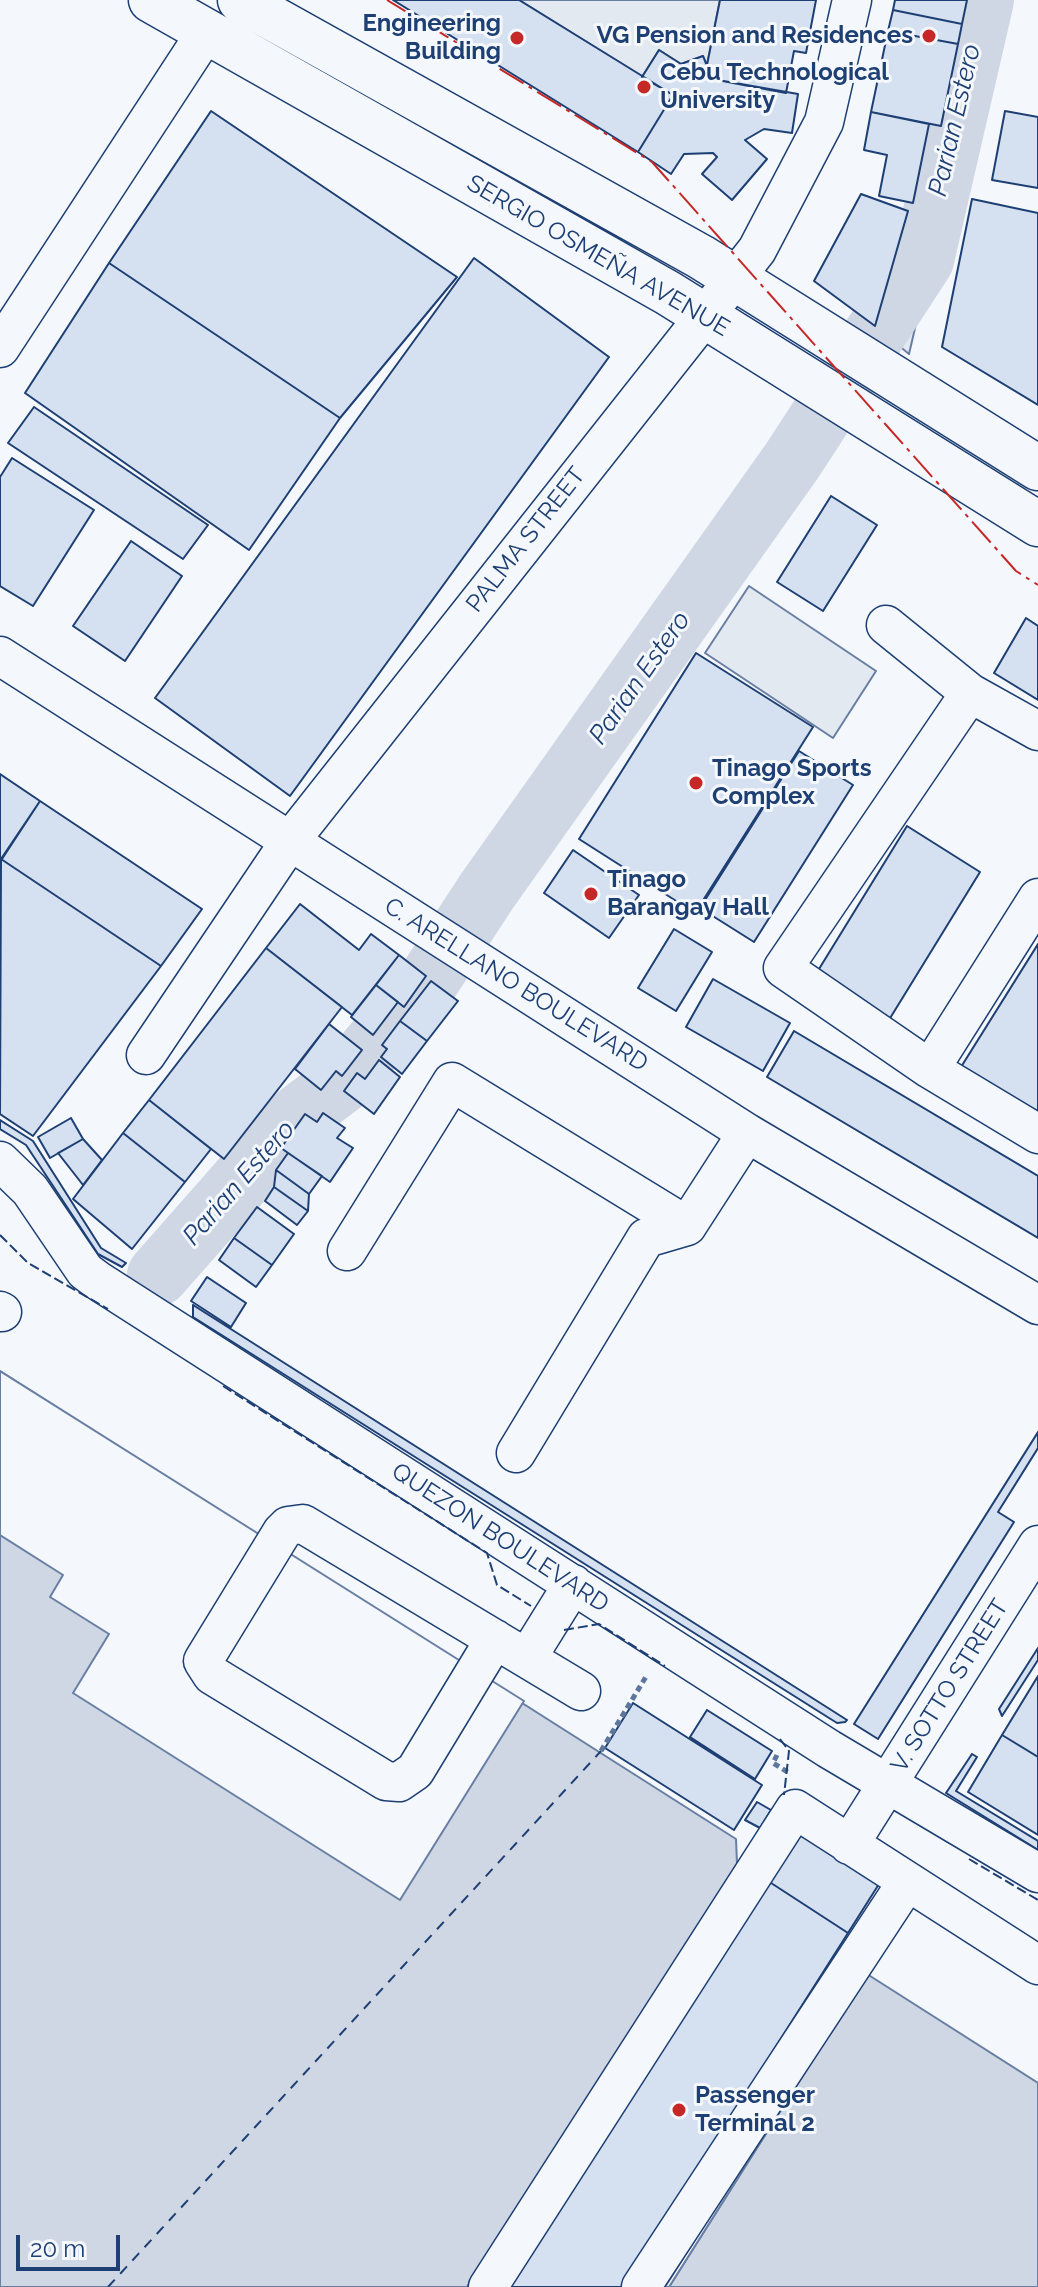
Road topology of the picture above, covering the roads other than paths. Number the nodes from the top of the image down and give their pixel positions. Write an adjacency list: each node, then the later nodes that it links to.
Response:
1 (151, 0): 4 (highway, SERGIO OSMEÑA AVENUE)
2 (240, 0): 5 (highway, SERGIO OSMEÑA AVENUE)
3 (852, 0): 5 (street, PALMA STREET)
4 (207, 31): 6 (highway, SERGIO OSMEÑA AVENUE); 7 (street)
5 (734, 278): 6 (street, PALMA STREET); 8 (highway, SERGIO OSMEÑA AVENUE)
6 (702, 315): 9 (highway, SERGIO OSMEÑA AVENUE); 14 (street, PALMA STREET)
7 (0, 348)
8 (1038, 468)
9 (1038, 524)
10 (886, 625): 12 (street)
11 (0, 656): 14 (street, C. ARELLANO BOULEVARD)
12 (970, 693): 13 (street); 17 (street)
13 (1038, 731)
14 (290, 841): 16 (street, PALMA STREET); 18 (street, C. ARELLANO BOULEVARD)
15 (1038, 898): 17 (street)
16 (146, 1055)
17 (930, 1069): 19 (street)
18 (747, 1133): 21 (street); 23 (street, C. ARELLANO BOULEVARD)
19 (1038, 1134)
20 (0, 1161): 26 (street, QUEZON BOULEVARD)
21 (687, 1226): 22 (street); 24 (street)
22 (347, 1251)
23 (1038, 1305)
24 (516, 1453)
25 (1038, 1545): 29 (street, V. SOTTO STREET)
26 (573, 1584): 27 (street); 29 (street, QUEZON BOULEVARD)
27 (511, 1648): 27 (street); 28 (street)
28 (581, 1691)
29 (888, 1786): 30 (street, V. SOTTO STREET); 31 (street, QUEZON BOULEVARD)
30 (849, 1845): 32 (street); 34 (street)
31 (1038, 1873)
32 (907, 1882): 33 (street); 35 (street)
33 (1038, 1965)
34 (488, 2287)
35 (641, 2287)

